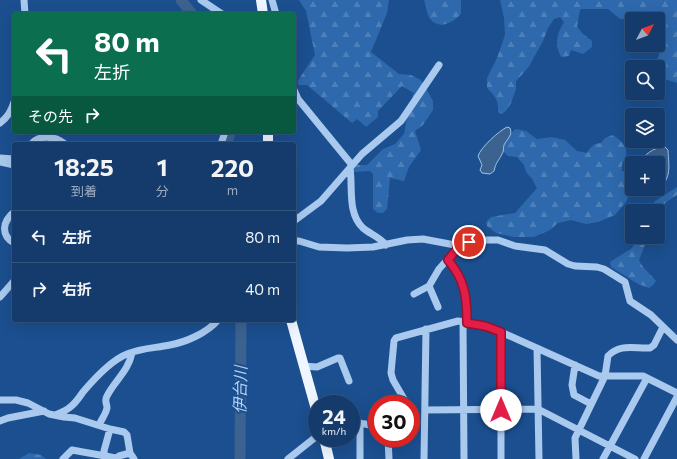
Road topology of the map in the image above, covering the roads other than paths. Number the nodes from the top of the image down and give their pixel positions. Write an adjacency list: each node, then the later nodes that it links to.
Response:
1 (24, 0): 5 (street)
2 (201, 0): 6 (street)
3 (261, 0): 7 (main road)
4 (272, 0): 8 (street)
5 (25, 12)
6 (219, 12)
7 (263, 12)
8 (275, 12)
9 (438, 65): 19 (street)
10 (296, 94): 19 (street)
11 (12, 107): 12 (street)
12 (0, 123)
13 (33, 142): 14 (street)
14 (62, 142)
15 (0, 158): 16 (street)
16 (12, 159)
17 (0, 162): 18 (street)
18 (12, 165)
19 (351, 166): 21 (street); 25 (street)
20 (12, 214): 23 (street)
21 (296, 219)
22 (296, 241): 25 (street)
23 (12, 242)
24 (457, 244): 25 (street); 26 (street); 35 (street)
25 (386, 245)
26 (448, 260): 28 (street); 34 (street)
27 (12, 283): 30 (street)
28 (429, 286): 29 (street); 31 (street)
29 (414, 294)
30 (0, 297)
31 (438, 307)
32 (216, 322): 40 (street)
33 (291, 322): 42 (main road)
34 (465, 322): 36 (street); 37 (street); 54 (street)
35 (662, 328): 38 (street); 43 (street)
36 (426, 329): 48 (street); 53 (street)
37 (501, 332): 39 (street); 55 (street)
38 (677, 340)
39 (537, 348): 41 (street); 52 (street)
40 (132, 353): 57 (street); 61 (street)
41 (575, 365): 43 (street); 51 (street)
42 (303, 366): 45 (street); 47 (main road)
43 (605, 376): 44 (street); 51 (street)
44 (647, 378): 46 (street); 64 (street)
45 (349, 381)
46 (677, 393)
47 (311, 395)
48 (402, 395)
49 (677, 397): 84 (street)
50 (0, 400): 56 (street)
51 (591, 404): 63 (street)
52 (538, 409): 55 (street); 63 (street); 80 (street)
53 (424, 410): 54 (street); 77 (street)
54 (463, 410): 55 (street); 78 (street)
55 (501, 410): 79 (street)
56 (44, 411): 57 (street); 58 (street)
57 (55, 415): 61 (street)
58 (0, 421)
59 (360, 423): 60 (street)
60 (368, 424)
61 (99, 425): 62 (street)
62 (110, 429): 69 (street); 70 (street)
63 (578, 430): 64 (street); 81 (street)
64 (610, 446): 82 (street); 83 (street)
65 (308, 447): 73 (street)
66 (325, 447): 74 (main road)
67 (360, 447): 75 (street)
68 (388, 447): 76 (street)
69 (132, 456): 72 (street)
70 (105, 457): 71 (street); 72 (street)
71 (63, 459)
72 (115, 459)
73 (288, 459)
74 (329, 459)
75 (360, 459)
76 (389, 459)
77 (424, 459)
78 (464, 459)
79 (501, 459)
80 (539, 459)
81 (576, 459)
82 (603, 459)
83 (635, 459)
84 (644, 459)

